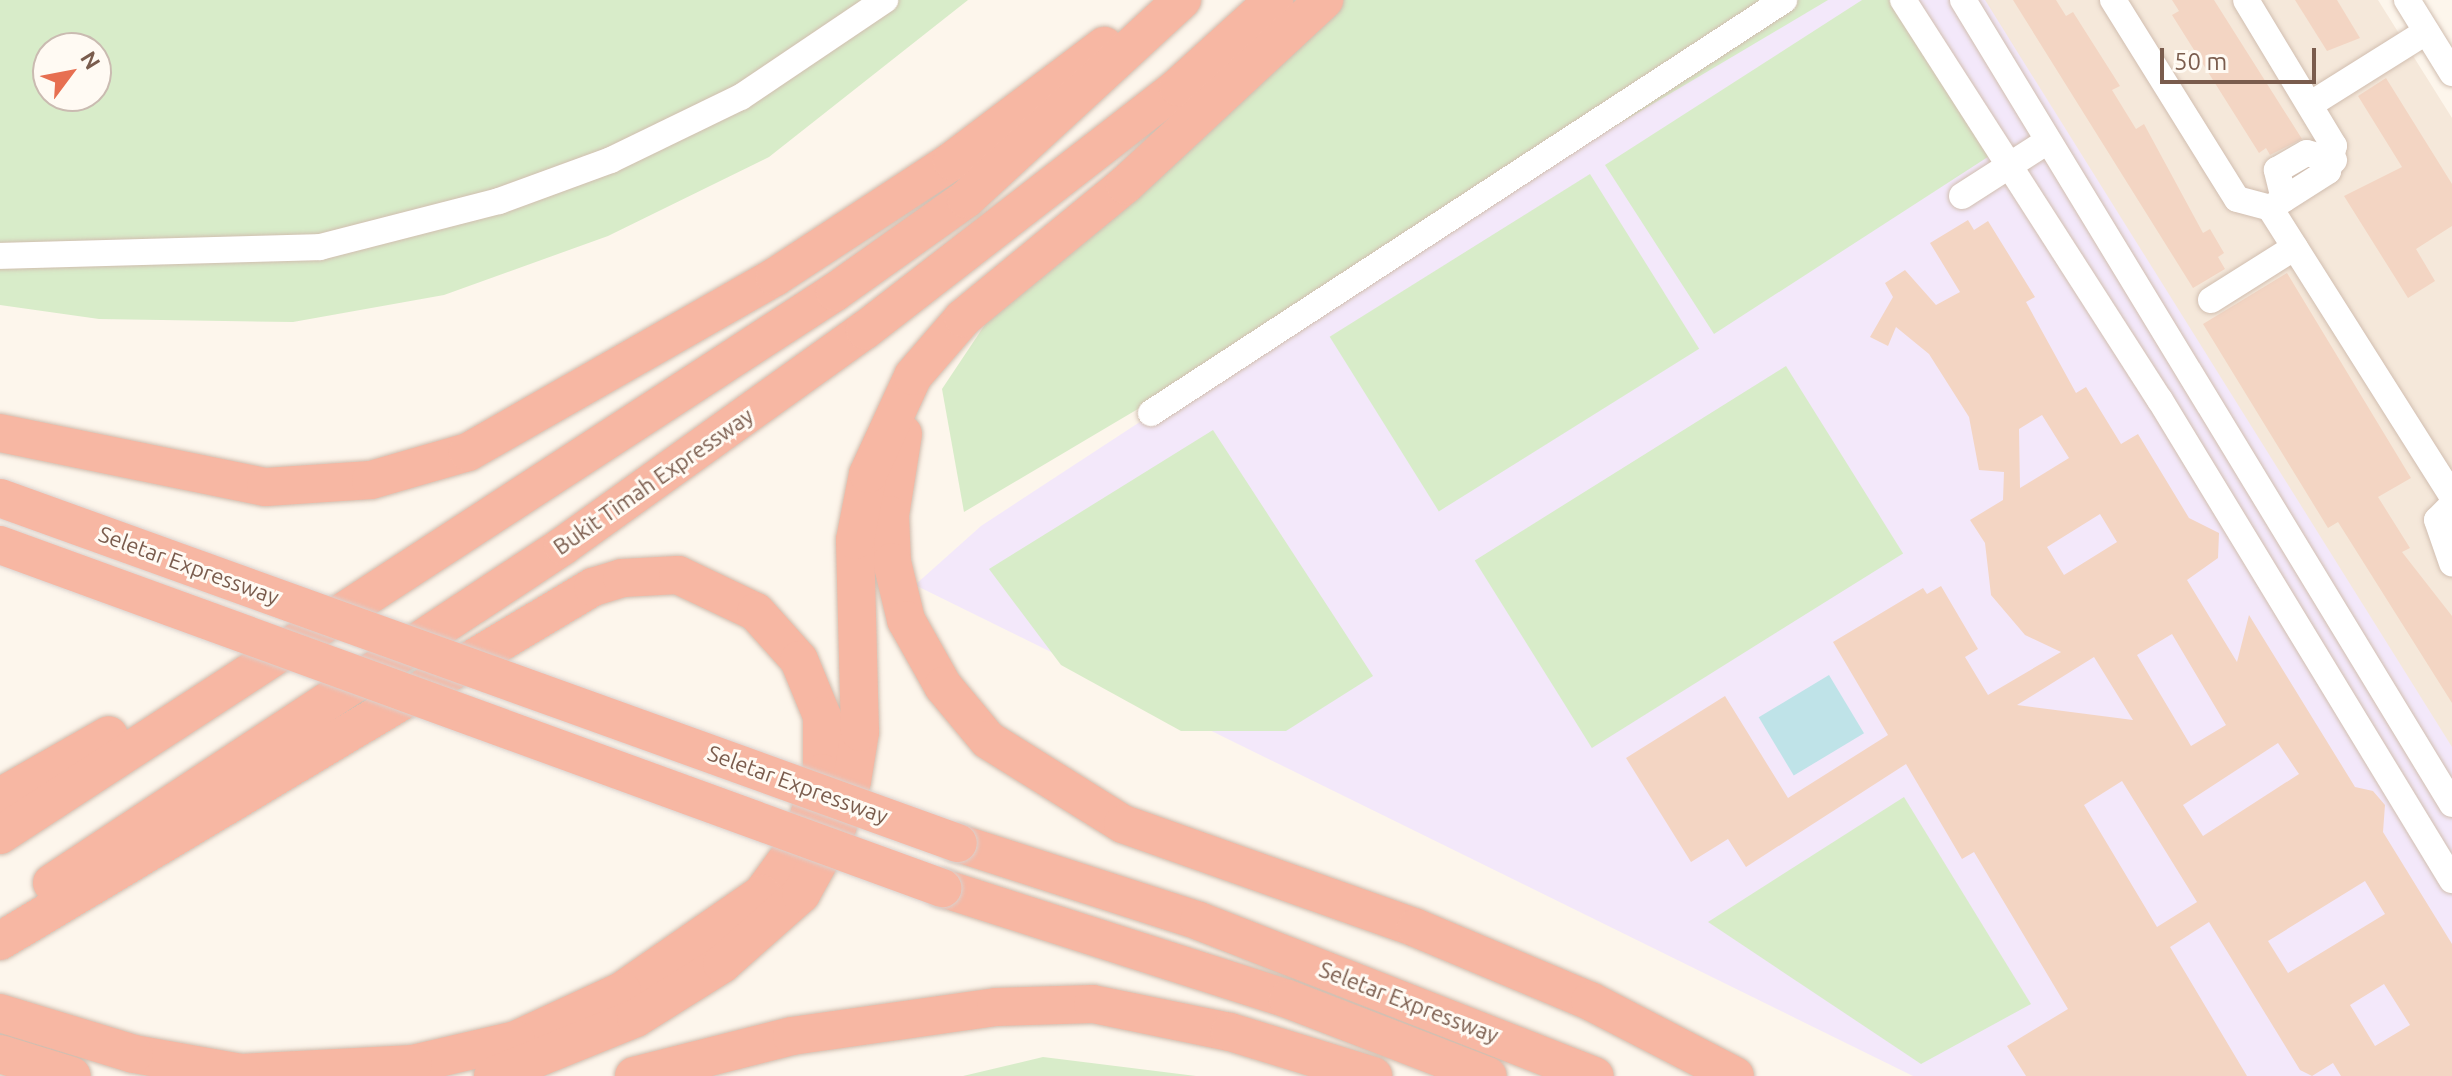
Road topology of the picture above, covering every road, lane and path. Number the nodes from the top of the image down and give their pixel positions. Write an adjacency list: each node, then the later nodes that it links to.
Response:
1 (885, 0): 19 (street)
2 (1274, 0): 36 (highway, Bukit Timah Expressway)
3 (1324, 0): 20 (highway)
4 (1784, 0): 24 (street)
5 (1903, 0): 15 (street)
6 (1963, 0): 14 (street)
7 (2113, 0): 17 (street)
8 (2246, 0): 13 (street)
9 (2407, 0): 11 (street)
10 (1178, 3): 25 (highway); 31 (highway)
11 (2426, 32): 12 (street); 13 (street)
12 (2452, 73)
13 (2311, 104): 17 (street)
14 (2046, 142): 15 (street); 22 (street)
15 (2008, 166): 16 (street); 23 (street)
16 (1962, 196)
17 (2277, 204): 18 (street)
18 (2295, 247): 21 (street); 26 (street)
19 (0, 256)
20 (986, 299): 42 (highway); 48 (highway)
21 (2211, 300)
22 (2192, 378): 23 (street); 33 (street)
23 (2160, 400): 35 (street)
24 (1151, 413)
25 (0, 433)
26 (2452, 496)
27 (0, 498): 47 (highway, Seletar Expressway, bridge)
28 (2452, 505): 30 (street)
29 (0, 545): 46 (highway, bridge)
30 (2452, 563)
31 (324, 625): 32 (highway); 34 (highway)
32 (0, 797)
33 (2452, 804)
34 (0, 835)
35 (2452, 880)
36 (0, 918)
37 (0, 941): 38 (highway)
38 (0, 1013)
39 (792, 1036): 43 (highway); 44 (highway); 45 (highway)
40 (0, 1054): 41 (highway)
41 (72, 1076)
42 (493, 1076)
43 (634, 1076)
44 (702, 1076)
45 (1373, 1076)
46 (1488, 1076)
47 (1595, 1076)
48 (1735, 1076)

